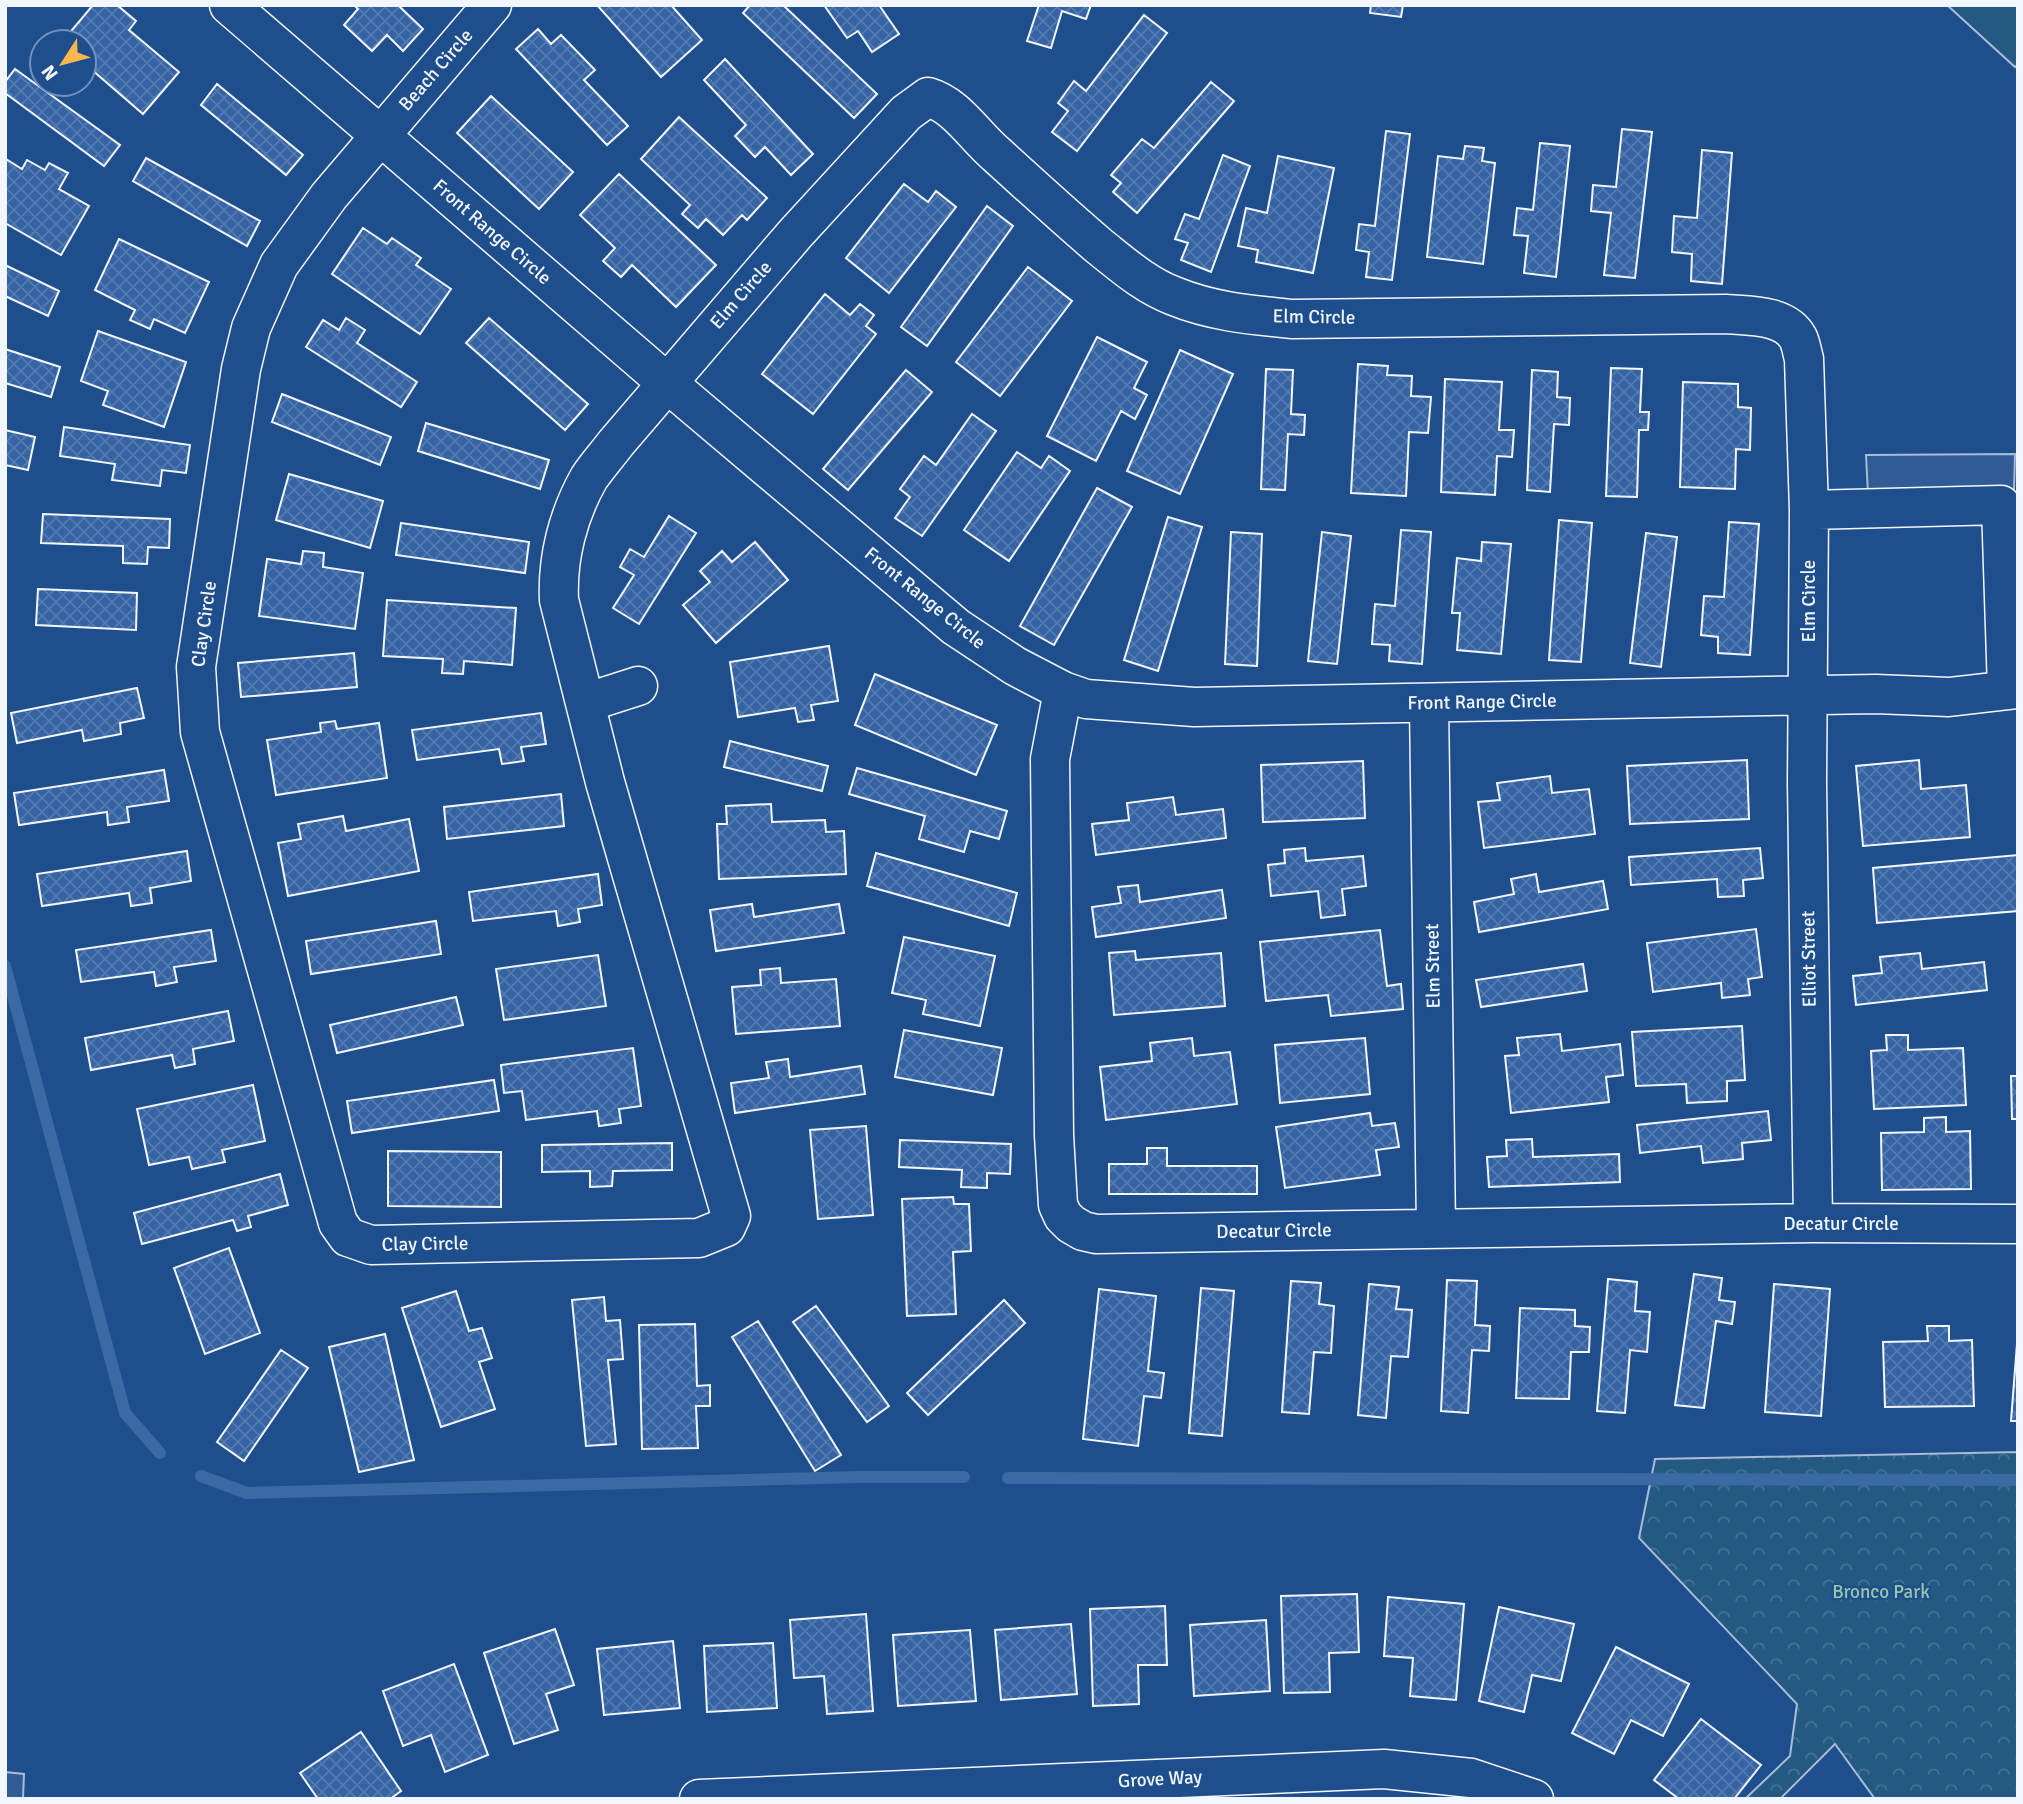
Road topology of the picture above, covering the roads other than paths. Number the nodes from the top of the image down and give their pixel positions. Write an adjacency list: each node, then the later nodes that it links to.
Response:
1 (229, 5): 3 (street, Front Range Circle)
2 (492, 5): 3 (street, Beach Circle)
3 (381, 135): 4 (street, Front Range Circle); 11 (street, Clay Circle)
4 (666, 382): 5 (street, Elm Circle); 8 (street, Front Range Circle); 11 (street, Clay Circle)
5 (1809, 510): 7 (street); 9 (street, Elm Circle)
6 (638, 686): 11 (street)
7 (2012, 690): 9 (street, Front Range Circle)
8 (1063, 691): 10 (street, Front Range Circle); 14 (street, Decatur Circle)
9 (1809, 695): 10 (street, Front Range Circle); 12 (street, Elliot Street)
10 (1429, 703): 14 (street, Elm Street)
11 (585, 704)
12 (1812, 1223): 13 (street, Decatur Circle); 14 (street, Decatur Circle)
13 (2018, 1224)
14 (1436, 1229)
15 (947, 1793): 16 (street, Grove Way); 17 (street, Grove Way)
16 (699, 1799)
17 (1534, 1799)

